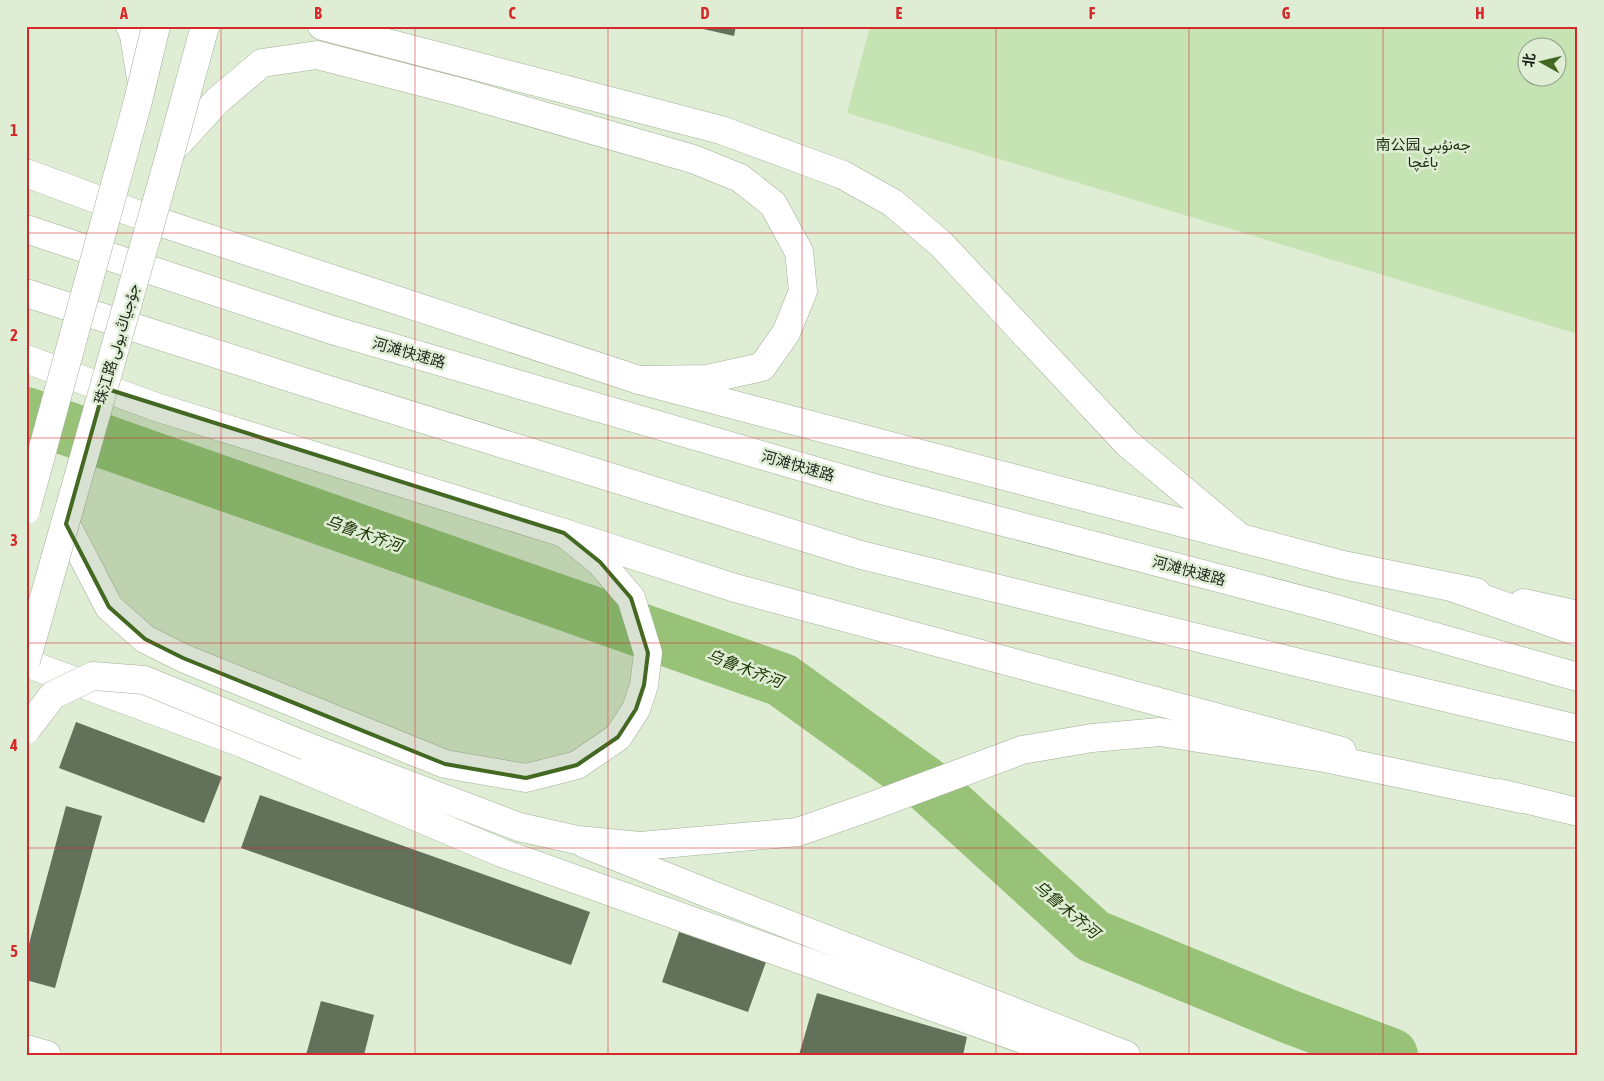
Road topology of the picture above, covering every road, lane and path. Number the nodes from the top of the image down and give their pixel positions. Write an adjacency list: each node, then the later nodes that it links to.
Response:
1 (130, 26): 5 (main road)
2 (156, 26): 5 (main road, bridge)
3 (205, 26): 6 (main road, 珠江路 جۇجياڭ يولى, bridge)
4 (322, 26): 16 (main road)
5 (142, 85): 12 (main road, bridge)
6 (171, 151): 11 (main road); 14 (main road, 珠江路 جۇجياڭ يولى, bridge)
7 (26, 173): 11 (main road)
8 (26, 229): 21 (main road, 河滩快速路)
9 (26, 292): 22 (main road)
10 (26, 359): 15 (main road)
11 (639, 380): 16 (main road)
12 (31, 480): 13 (main road, bridge)
13 (26, 510)
14 (66, 524): 15 (main road); 20 (main road, 珠江路 جۇجياڭ يولى, bridge)
15 (564, 533): 26 (main road)
16 (1238, 536): 17 (main road)
17 (1454, 588): 18 (main road); 19 (main road)
18 (1578, 615)
19 (1578, 632)
20 (26, 662): 31 (main road)
21 (1578, 677)
22 (1469, 704): 23 (main road); 25 (main road)
23 (1578, 729)
24 (26, 730): 28 (main road, bridge)
25 (1578, 744)
26 (1522, 799): 27 (main road); 28 (main road)
27 (1578, 812)
28 (577, 840): 32 (main road)
29 (26, 1049): 30 (main road)
30 (47, 1055)
31 (1067, 1055)
32 (1126, 1055)

